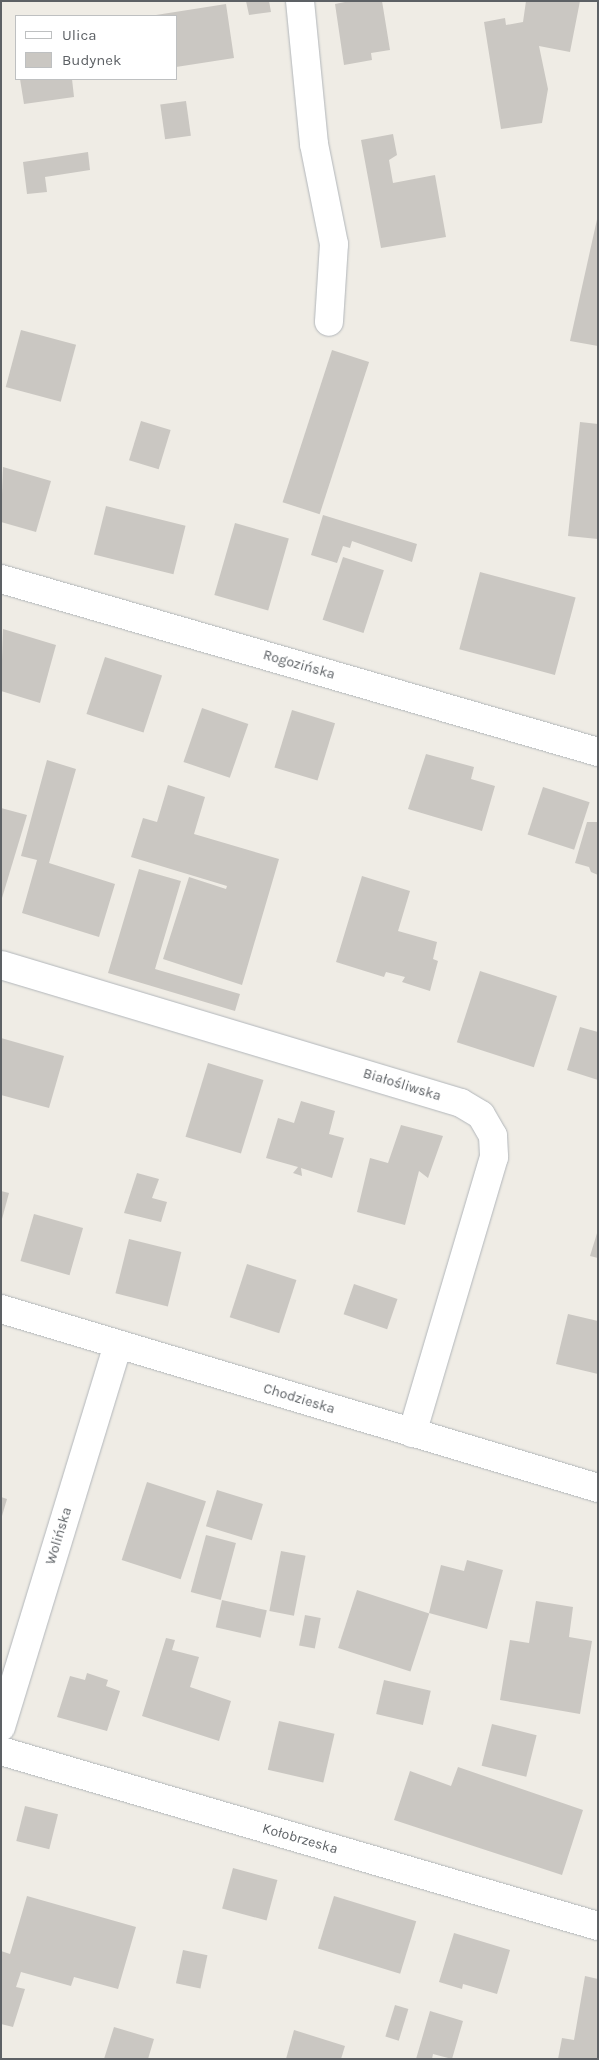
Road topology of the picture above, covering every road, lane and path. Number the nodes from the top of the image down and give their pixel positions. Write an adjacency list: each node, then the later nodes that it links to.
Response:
1 (300, 1): 2 (street)
2 (329, 322)
3 (1, 579): 4 (street, Rogozińska)
4 (598, 752)
5 (1, 965): 8 (street, Białośliwska)
6 (1, 1310): 7 (street, Chodzieska)
7 (118, 1345): 8 (street, Chodzieska); 10 (street, Wolińska)
8 (412, 1433): 9 (street, Chodzieska)
9 (598, 1488)
10 (1, 1727)
11 (1, 1751): 12 (street, Kołobrzeska)
12 (598, 1926)

